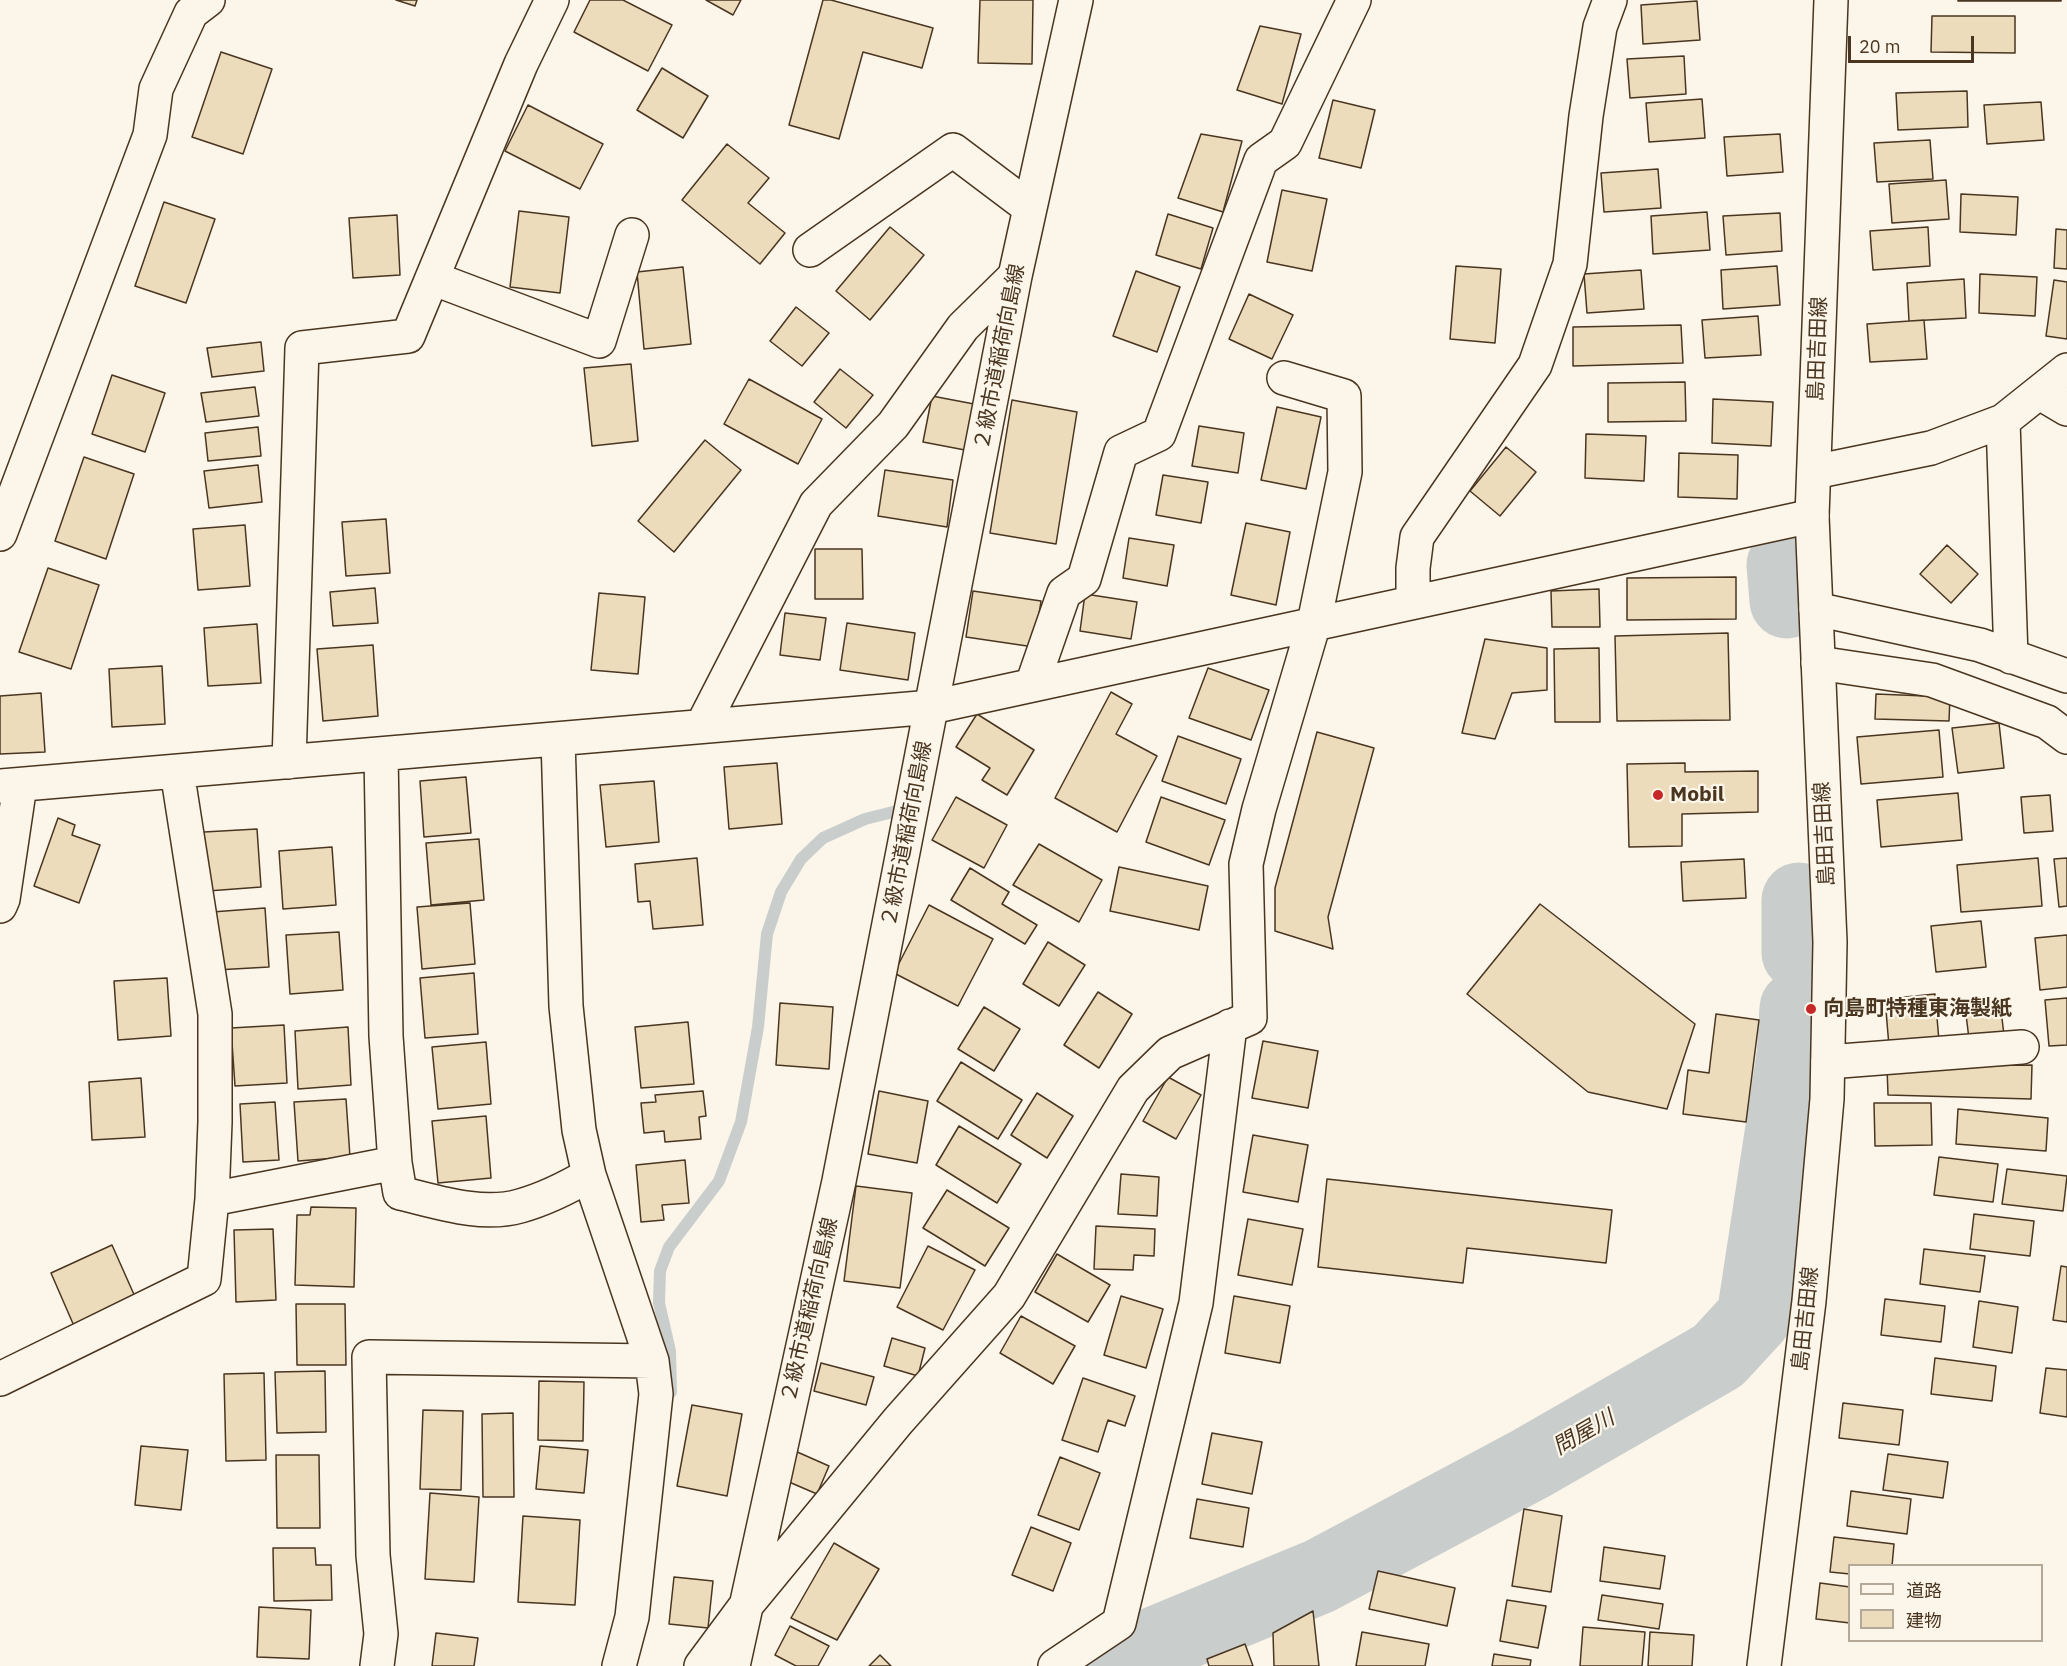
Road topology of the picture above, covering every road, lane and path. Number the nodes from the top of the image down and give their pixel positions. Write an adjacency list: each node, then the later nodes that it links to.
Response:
1 (208, 0): 18 (street)
2 (552, 0): 11 (street)
3 (1076, 0): 7 (street, ２級市道稲荷向島線)
4 (1354, 0): 25 (street)
5 (1610, 0): 19 (street)
6 (1832, 0): 16 (street, 島田吉田線)
7 (1030, 208): 9 (street); 10 (street, ２級市道稲荷向島線)
8 (632, 235): 11 (street)
9 (810, 250)
10 (1015, 276): 26 (street, ２級市道稲荷向島線); 27 (street)
11 (432, 278): 31 (street)
12 (2067, 370): 14 (street)
13 (1284, 378): 21 (street)
14 (2053, 401): 15 (street)
15 (2004, 421): 16 (street); 22 (street)
16 (1814, 471): 17 (street, 島田吉田線)
17 (1812, 516): 19 (street); 20 (street, 島田吉田線)
18 (0, 534)
19 (1413, 602): 21 (street)
20 (1816, 609): 22 (street); 23 (street, 島田吉田線)
21 (1314, 623): 25 (street); 35 (street)
22 (2012, 657): 24 (street)
23 (1818, 663): 28 (street); 37 (street, 島田吉田線)
24 (2067, 676)
25 (1032, 684): 26 (street)
26 (932, 707): 27 (street); 43 (street, ２級市道稲荷向島線)
27 (702, 726): 29 (street)
28 (2067, 737)
29 (558, 739): 30 (street); 39 (street)
30 (381, 754): 31 (street); 38 (street)
31 (289, 762): 32 (street)
32 (177, 771): 33 (street); 40 (street)
33 (10, 786): 34 (street)
34 (0, 906)
35 (1230, 1026): 43 (street); 48 (street)
36 (2022, 1047): 37 (street)
37 (1828, 1062): 49 (street, 島田吉田線)
38 (395, 1163): 39 (street); 40 (street)
39 (589, 1175): 41 (street)
40 (212, 1199): 42 (street)
41 (652, 1361): 44 (street); 45 (street)
42 (0, 1379)
43 (744, 1608): 46 (street); 47 (street, ２級市道稲荷向島線)
44 (377, 1666)
45 (619, 1666)
46 (701, 1666)
47 (733, 1666)
48 (1055, 1666)
49 (1764, 1666)

